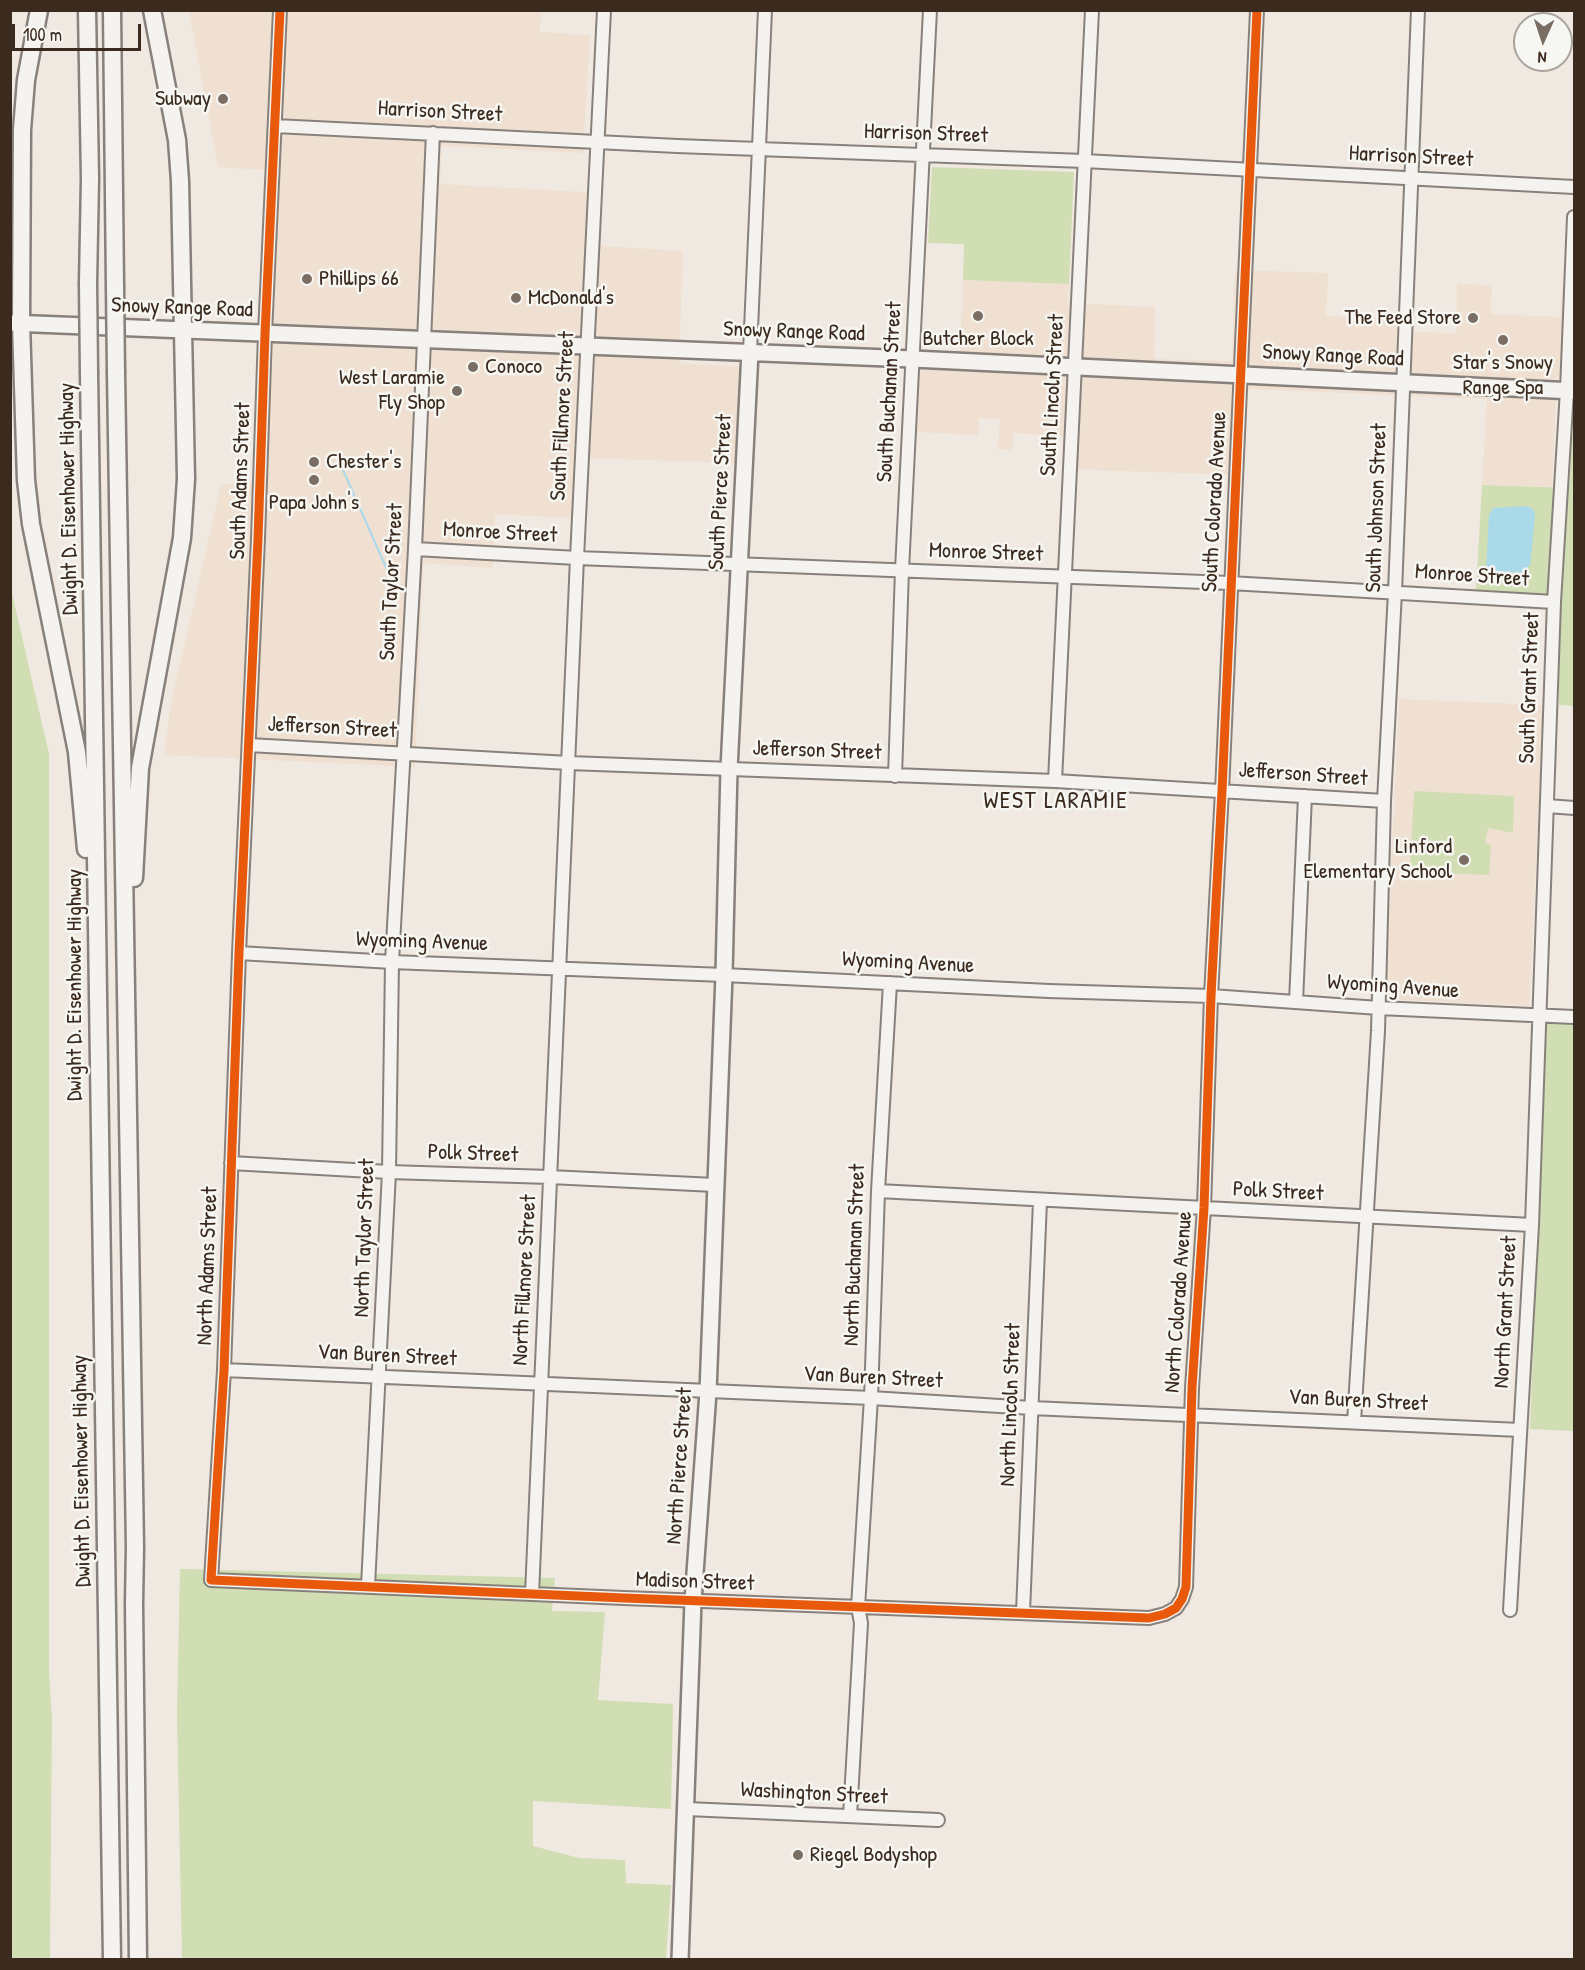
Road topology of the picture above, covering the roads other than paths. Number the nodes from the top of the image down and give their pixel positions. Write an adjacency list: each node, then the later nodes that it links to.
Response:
1 (39, 10): 22 (highway)
2 (87, 10): 63 (highway, Dwight D. Eisenhower Highway, bridge)
3 (112, 10): 62 (highway, bridge)
4 (152, 10): 23 (highway)
5 (280, 10): 12 (street, South Adams Street)
6 (603, 10): 14 (street, South Fillmore Street)
7 (765, 10): 15 (street, South Pierce Street)
8 (930, 10): 16 (street, South Buchanan Street)
9 (1092, 10): 17 (street, South Lincoln Street)
10 (1257, 10): 18 (street, South Colorado Avenue)
11 (1418, 10): 19 (street, South Johnson Street)
12 (275, 126): 13 (street, Harrison Street); 24 (street, South Adams Street)
13 (432, 133): 14 (street, Harrison Street); 25 (street, South Taylor Street)
14 (597, 141): 15 (street, Harrison Street); 26 (street, South Fillmore Street)
15 (759, 148): 16 (street, Harrison Street); 27 (street, South Pierce Street)
16 (922, 156): 17 (street, Harrison Street); 28 (street, South Buchanan Street)
17 (1084, 161): 18 (street, Harrison Street); 29 (street, South Lincoln Street)
18 (1250, 170): 19 (street, Harrison Street); 30 (street, South Colorado Avenue)
19 (1411, 177): 20 (street, Harrison Street); 31 (street, South Johnson Street)
20 (1575, 187)
21 (1575, 217): 32 (street, South Grant Street)
22 (16, 323): 23 (main road, Snowy Range Road); 63 (highway)
23 (182, 330): 24 (main road, Snowy Range Road); 62 (highway)
24 (265, 334): 25 (main road, Snowy Range Road); 41 (street, South Adams Street)
25 (424, 340): 26 (main road, Snowy Range Road); 33 (street, South Taylor Street)
26 (588, 346): 27 (main road, Snowy Range Road); 34 (street, South Fillmore Street)
27 (750, 352): 28 (main road, Snowy Range Road); 35 (main road, South Pierce Street)
28 (913, 359): 29 (main road, Snowy Range Road); 36 (street, South Buchanan Street)
29 (1076, 366): 30 (main road, Snowy Range Road); 37 (street, South Lincoln Street)
30 (1241, 374): 31 (main road, Snowy Range Road); 38 (street, South Colorado Avenue)
31 (1403, 382): 32 (main road, Snowy Range Road); 39 (street, South Johnson Street)
32 (1571, 391): 40 (street, South Grant Street)
33 (415, 549): 34 (street, Monroe Street); 42 (street, South Taylor Street)
34 (577, 558): 35 (street, Monroe Street); 43 (street, South Fillmore Street)
35 (740, 563): 36 (street, Monroe Street); 44 (main road, South Pierce Street)
36 (902, 570): 37 (street, Monroe Street); 45 (street, South Buchanan Street)
37 (1065, 577): 38 (street, Monroe Street); 46 (street, South Lincoln Street)
38 (1230, 583): 39 (street, Monroe Street); 47 (street, South Colorado Avenue)
39 (1395, 592): 40 (street, Monroe Street); 49 (street, South Johnson Street)
40 (1554, 602): 50 (street, South Grant Street)
41 (249, 745): 42 (street, Jefferson Street); 52 (street, South Adams Street)
42 (404, 753): 43 (street, Jefferson Street); 53 (street, South Taylor Street)
43 (569, 763): 44 (street, Jefferson Street); 54 (street, South Fillmore Street)
44 (729, 769): 45 (street, Jefferson Street); 55 (main road, South Pierce Street)
45 (895, 776): 46 (street, Jefferson Street)
46 (1055, 781): 47 (street, Jefferson Street)
47 (1222, 791): 48 (street, Jefferson Street); 57 (street, South Colorado Avenue)
48 (1305, 796): 49 (street, Jefferson Street); 58 (street)
49 (1384, 801): 59 (street, South Johnson Street)
50 (1547, 806): 51 (street); 60 (street, South Grant Street)
51 (1575, 808)
52 (239, 953): 53 (street, Wyoming Avenue); 64 (street, North Adams Street)
53 (392, 962): 54 (street, Wyoming Avenue); 65 (street, North Taylor Street)
54 (560, 968): 55 (street, Wyoming Avenue); 66 (street, North Fillmore Street)
55 (724, 975): 56 (street, Wyoming Avenue); 67 (main road, North Pierce Street)
56 (890, 983): 57 (street, Wyoming Avenue); 68 (street, North Buchanan Street)
57 (1211, 996): 58 (street, Wyoming Avenue); 70 (street, North Colorado Avenue)
58 (1296, 1002): 59 (street, Wyoming Avenue)
59 (1378, 1008): 60 (street, Wyoming Avenue); 71 (street, South Johnson Street)
60 (1538, 1017): 61 (street, Wyoming Avenue); 72 (street, North Grant Street)
61 (1575, 1017)
62 (126, 1023): 94 (highway)
63 (98, 1072): 93 (highway, Dwight D. Eisenhower Highway)
64 (231, 1163): 65 (street, Polk Street); 73 (street, North Adams Street)
65 (389, 1173): 66 (street, Polk Street); 74 (street, North Taylor Street)
66 (550, 1177): 67 (street, Polk Street); 75 (street, North Fillmore Street)
67 (715, 1185): 76 (main road, North Pierce Street)
68 (878, 1191): 69 (street, Polk Street); 77 (street, North Buchanan Street)
69 (1040, 1201): 70 (street, Polk Street); 78 (street, North Lincoln Street)
70 (1204, 1208): 71 (street, Polk Street); 79 (street, North Colorado Avenue)
71 (1366, 1216): 72 (street, Polk Street); 80 (street, South Johnson Street)
72 (1532, 1225): 81 (street, North Grant Street)
73 (224, 1370): 74 (street, Van Buren Street); 82 (street, North Adams Street)
74 (380, 1377): 75 (street, Van Buren Street); 83 (street, North Taylor Street)
75 (541, 1384): 76 (street, Van Buren Street); 84 (street, North Fillmore Street)
76 (708, 1392): 77 (street, Van Buren Street); 85 (main road, North Pierce Street)
77 (871, 1398): 78 (street, Van Buren Street); 86 (street, North Buchanan Street)
78 (1032, 1408): 79 (street, Van Buren Street); 89 (street, North Lincoln Street)
79 (1192, 1414): 80 (street, Van Buren Street); 87 (street, North Colorado Avenue)
80 (1354, 1422): 81 (street, Van Buren Street)
81 (1520, 1430): 88 (street, North Grant Street)
82 (211, 1580): 83 (street, Madison Street)
83 (368, 1586): 84 (street, Madison Street)
84 (532, 1594): 85 (street, Madison Street)
85 (693, 1601): 86 (street, Madison Street); 90 (main road, North Pierce Street)
86 (858, 1607): 89 (street, Madison Street); 91 (street, North Buchanan Street)
87 (1176, 1608): 89 (street, Madison Street)
88 (1510, 1610)
89 (1023, 1612)
90 (687, 1809): 91 (street, Washington Street); 95 (main road, North Pierce Street)
91 (850, 1816): 92 (street, Washington Street)
92 (938, 1820)
93 (112, 1959)
94 (138, 1959)
95 (680, 1959)

